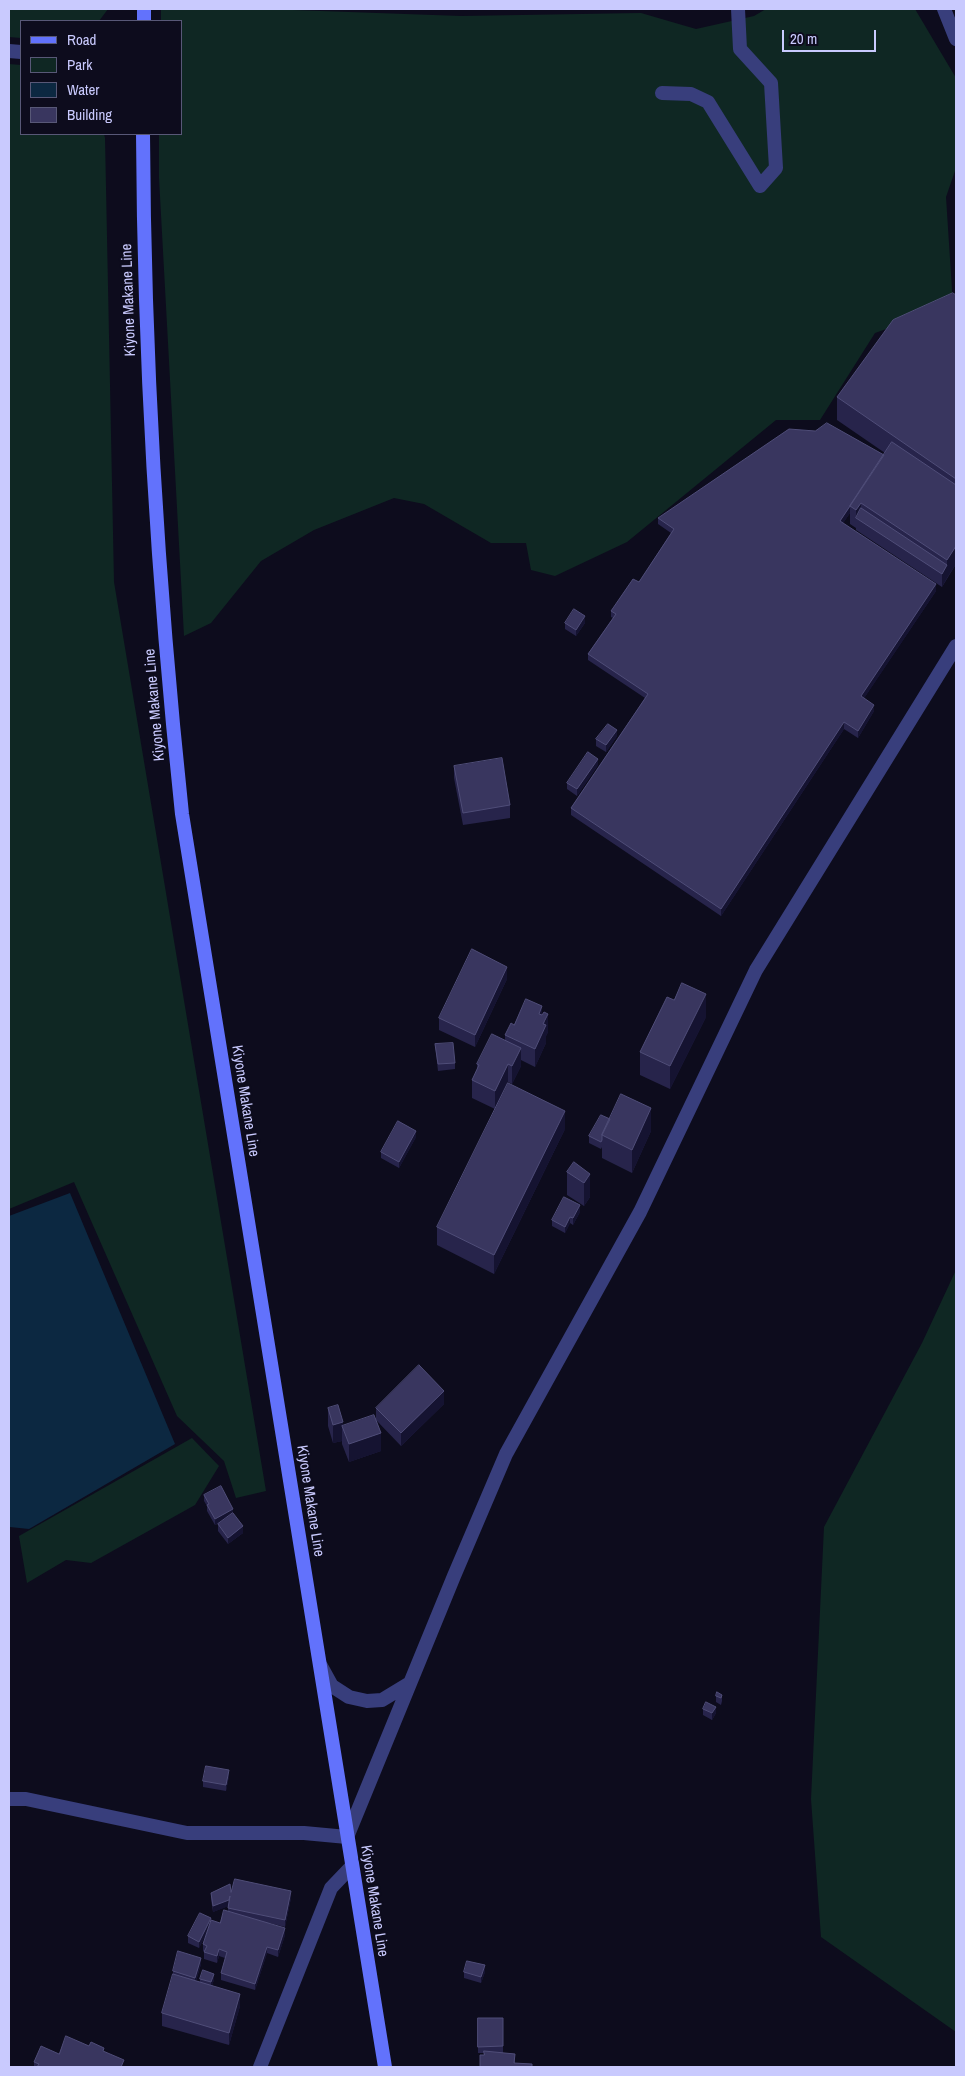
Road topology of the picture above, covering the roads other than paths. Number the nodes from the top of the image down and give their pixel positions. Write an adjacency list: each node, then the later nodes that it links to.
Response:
1 (738, 9): 4 (street)
2 (944, 9): 3 (street)
3 (956, 39)
4 (662, 93)
5 (143, 135): 7 (main road, Kiyone Makane Line)
6 (956, 646): 8 (street)
7 (320, 1665): 8 (street); 10 (main road, Kiyone Makane Line)
8 (410, 1683): 10 (street)
9 (9, 1800): 10 (street)
10 (347, 1838): 11 (main road, Kiyone Makane Line)
11 (352, 1866): 12 (street); 13 (main road, Kiyone Makane Line)
12 (260, 2067)
13 (385, 2067)

